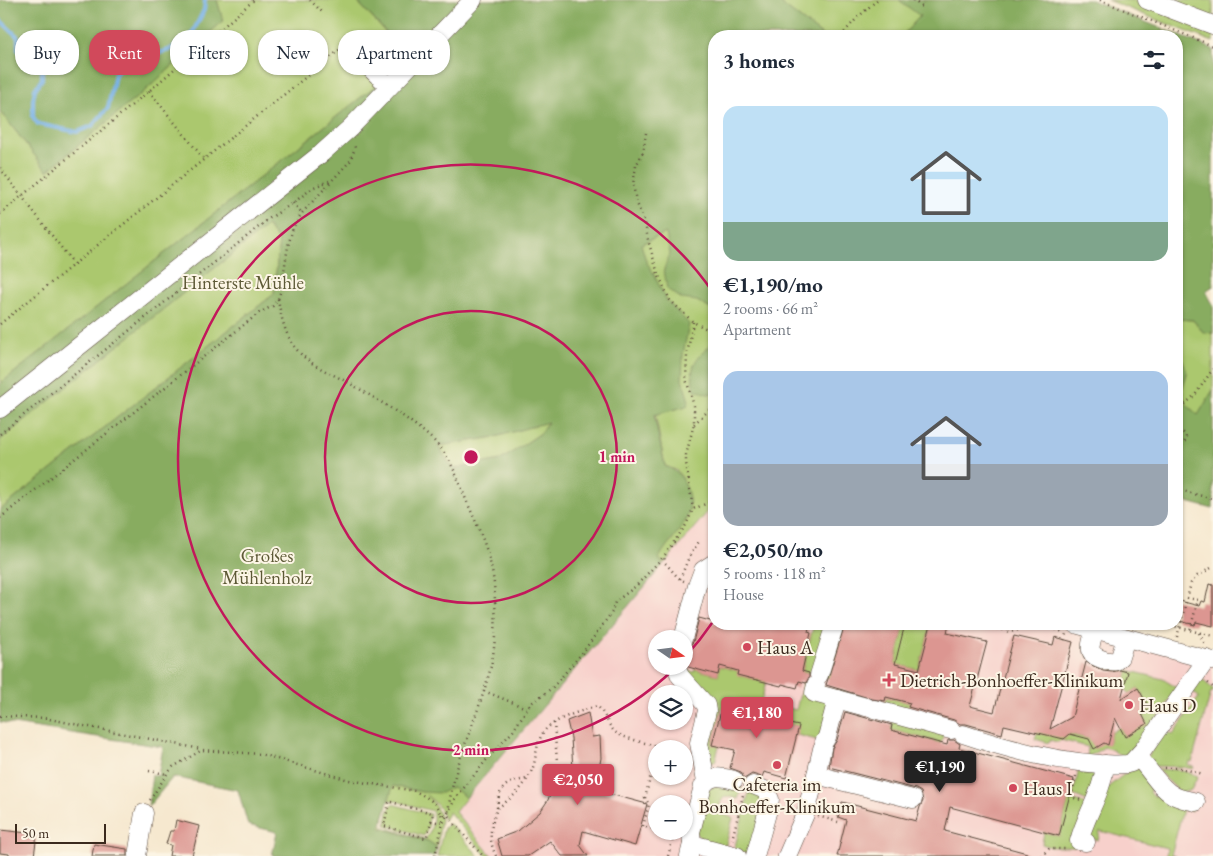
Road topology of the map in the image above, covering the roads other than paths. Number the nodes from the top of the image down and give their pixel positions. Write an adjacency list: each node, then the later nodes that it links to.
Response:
1 (473, 0): 5 (street)
2 (1147, 0): 3 (street)
3 (1213, 25)
4 (377, 75): 5 (street)
5 (389, 86): 6 (street)
6 (0, 409)
7 (708, 567): 8 (street)
8 (685, 630)
9 (833, 630): 15 (street)
10 (1095, 630): 12 (street)
11 (1102, 630): 12 (street)
12 (1123, 633): 13 (street)
13 (1210, 660): 16 (street)
14 (680, 675): 19 (street)
15 (837, 699): 17 (street); 18 (street)
16 (1137, 757): 17 (street); 21 (street)
17 (1106, 764): 23 (street)
18 (816, 774): 20 (street); 28 (street)
19 (706, 781): 24 (street); 27 (street)
20 (913, 798)
21 (1196, 802)
22 (144, 813): 26 (street)
23 (1080, 847)
24 (690, 850): 25 (street)
25 (732, 855)
26 (137, 856)
27 (756, 856)
28 (787, 856)

